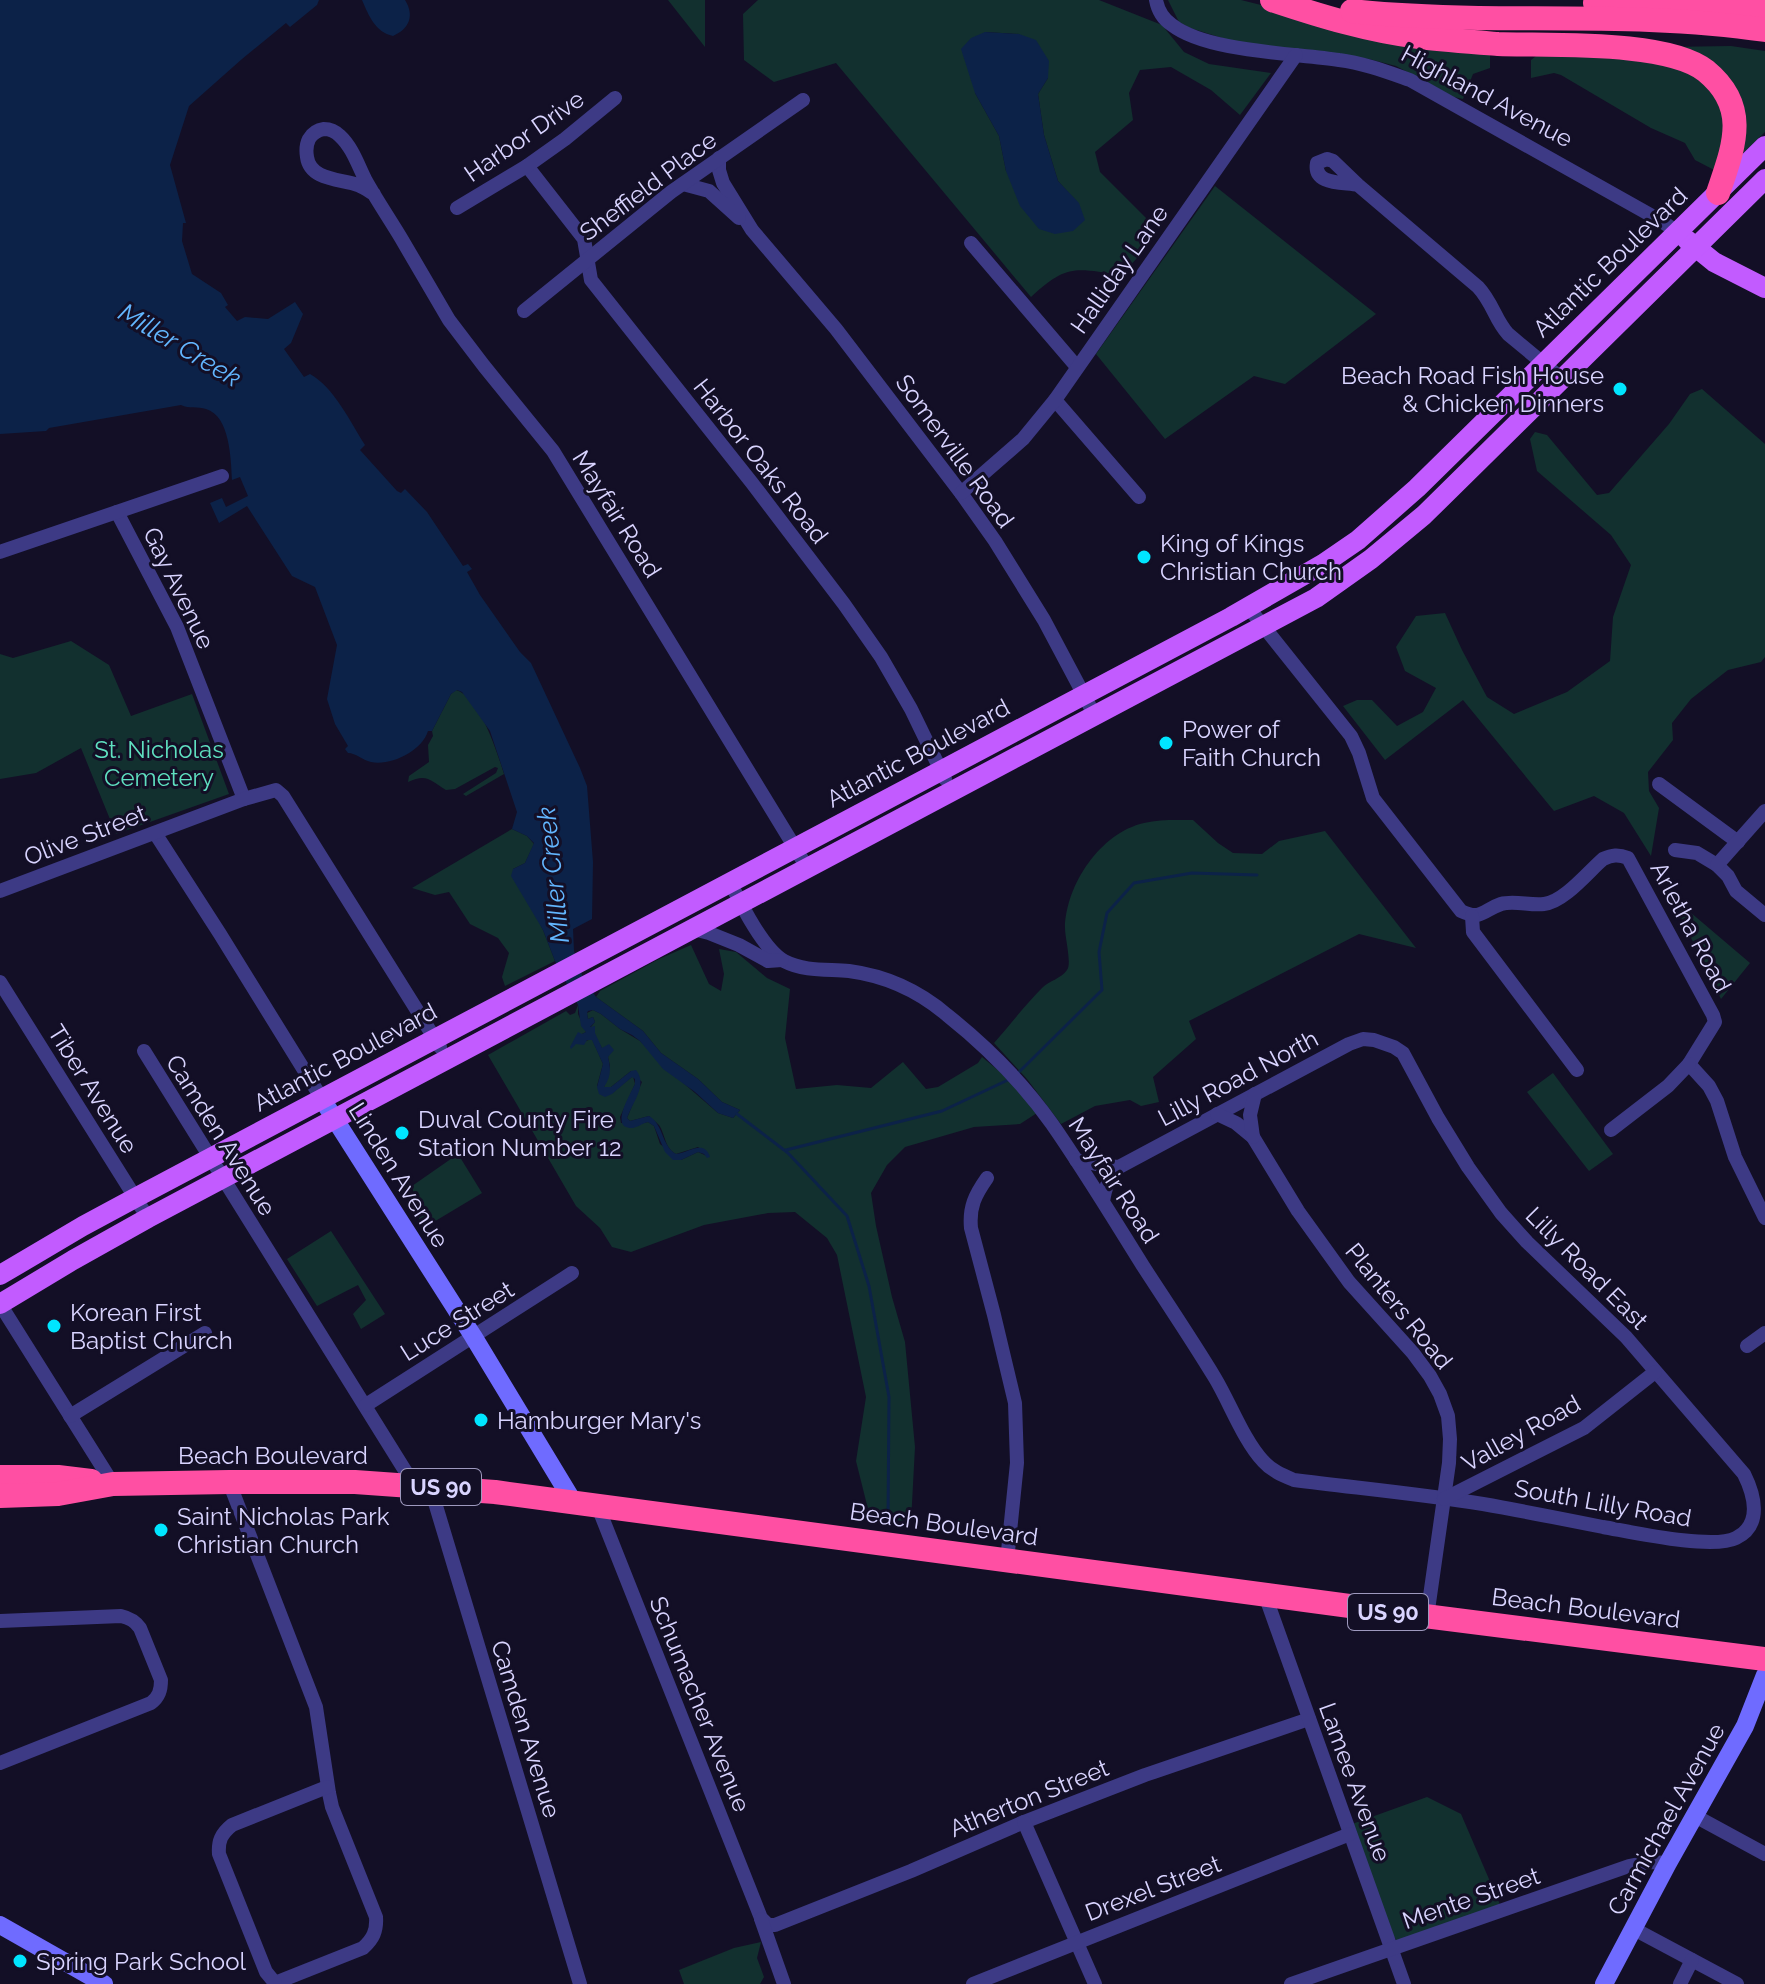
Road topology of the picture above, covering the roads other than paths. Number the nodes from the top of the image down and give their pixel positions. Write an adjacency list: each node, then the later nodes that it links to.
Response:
1 (1156, 0): 7 (street, Highland Avenue)
2 (1272, 0): 16 (highway)
3 (1282, 0): 6 (highway)
4 (1416, 0): 5 (highway)
5 (1765, 10)
6 (1765, 30)
7 (1296, 55): 20 (street, Highland Avenue); 27 (street, Halliday Lane)
8 (615, 98): 12 (street, Harbor Drive)
9 (803, 100): 11 (street, Sheffield Place)
10 (1765, 146): 16 (main road, Atlantic Boulevard)
11 (719, 158): 14 (street, Sheffield Place); 19 (street, Somerville Road)
12 (527, 166): 18 (street, Harbor Drive); 23 (street, Harbor Oaks Road)
13 (1765, 179): 22 (main road, Atlantic Boulevard)
14 (683, 184): 19 (street, Somerville Road); 23 (street, Sheffield Place)
15 (1358, 185): 26 (street)
16 (1718, 193): 20 (main road, Atlantic Boulevard)
17 (374, 194): 17 (street, Mayfair Road); 46 (street, Mayfair Road)
18 (457, 208)
19 (752, 230): 31 (street, Somerville Road)
20 (1677, 232): 22 (main road, Highland Avenue); 26 (main road, Atlantic Boulevard)
21 (971, 243): 27 (street)
22 (1695, 248): 24 (main road, Highland Avenue); 28 (main road, Atlantic Boulevard)
23 (587, 259): 25 (street, Sheffield Place); 39 (street, Harbor Oaks Road)
24 (1765, 288)
25 (524, 311)
26 (1543, 364): 28 (street); 35 (main road, Atlantic Boulevard)
27 (1077, 367): 29 (street, Halliday Lane)
28 (1562, 379): 36 (main road, Atlantic Boulevard)
29 (1055, 400): 31 (street, Halliday Lane); 32 (street)
30 (222, 476): 33 (street)
31 (961, 493): 37 (street, Somerville Road)
32 (1139, 497)
33 (117, 512): 34 (street, Gay Avenue); 42 (street, Gay Avenue)
34 (0, 552)
35 (1248, 607): 36 (street); 37 (main road, Atlantic Boulevard)
36 (1264, 625): 38 (main road, Atlantic Boulevard); 54 (street)
37 (1084, 694): 38 (street, Somerville Road); 39 (main road, Atlantic Boulevard)
38 (1095, 716): 41 (main road, Atlantic Boulevard)
39 (940, 770): 41 (street, Harbor Oaks Road); 46 (main road, Atlantic Boulevard)
40 (1659, 784): 45 (street)
41 (951, 792): 49 (main road, Atlantic Boulevard)
42 (244, 799): 44 (street, Olive Street); 58 (street, Olive Street)
43 (1765, 811): 45 (street)
44 (155, 833): 51 (street, Olive Street); 65 (street, Linden Avenue)
45 (1738, 842): 48 (street)
46 (795, 847): 49 (street, Mayfair Road); 50 (main road, Atlantic Boulevard)
47 (1675, 850): 48 (street)
48 (1717, 865): 53 (street)
49 (808, 869): 52 (main road, Atlantic Boulevard)
50 (730, 882): 52 (street); 58 (main road, Atlantic Boulevard)
51 (0, 891)
52 (741, 903): 55 (main road, Atlantic Boulevard); 56 (street)
53 (1765, 915)
54 (1472, 916): 62 (street, Arletha Road); 63 (street)
55 (693, 929): 56 (street, Mayfair Road); 61 (main road, Atlantic Boulevard)
56 (782, 960): 71 (street, Mayfair Road)
57 (0, 982): 75 (street, Tiber Avenue)
58 (435, 1039): 61 (street); 65 (main road, Atlantic Boulevard)
59 (1381, 1041): 64 (street, Lilly Road North); 86 (street, Lilly Road East)
60 (144, 1051): 70 (street, Camden Avenue)
61 (448, 1060): 67 (main road, Atlantic Boulevard)
62 (1689, 1064): 68 (street); 78 (street)
63 (1577, 1070)
64 (1255, 1094): 66 (street, Lilly Road North); 69 (street)
65 (322, 1099): 67 (street, Linden Avenue); 70 (main road, Atlantic Boulevard)
66 (1217, 1114): 69 (street, Planters Road); 72 (street, Lilly Road North)
67 (335, 1119): 74 (main road, Atlantic Boulevard); 84 (street, Linden Avenue)
68 (1611, 1130)
69 (1253, 1137): 94 (street, Planters Road)
70 (210, 1158): 74 (street, Camden Avenue); 75 (main road, Atlantic Boulevard)
71 (1076, 1160): 72 (street); 76 (street, Mayfair Road)
72 (1119, 1167): 76 (street)
73 (987, 1178): 97 (street)
74 (223, 1179): 77 (main road, Atlantic Boulevard); 87 (street, Camden Avenue)
75 (135, 1198): 77 (street, Tiber Avenue); 80 (main road, Atlantic Boulevard)
76 (1103, 1202): 94 (street, Mayfair Road)
77 (148, 1218): 81 (main road, Atlantic Boulevard)
78 (1765, 1218)
79 (572, 1273): 84 (street, Luce Street)
80 (0, 1275)
81 (0, 1304): 88 (street)
82 (205, 1333): 88 (street)
83 (1765, 1333): 85 (street)
84 (473, 1336): 87 (street, Luce Street); 95 (street, Linden Avenue)
85 (1747, 1346)
86 (1655, 1372): 94 (street, Valley Road); 96 (street, Lilly Road East)
87 (366, 1405): 92 (street, Camden Avenue)
88 (70, 1416): 91 (street)
89 (0, 1477): 91 (highway, Beach Boulevard / US 90)
90 (229, 1482): 91 (highway, Beach Boulevard / US 90); 92 (highway, Beach Boulevard / US 90); 105 (street)
91 (113, 1484): 93 (highway, Beach Boulevard / US 90)
92 (422, 1486): 95 (highway, Beach Boulevard / US 90); 119 (street, Camden Avenue)
93 (0, 1496)
94 (1444, 1500): 96 (street, South Lilly Road); 99 (street, Planters Road)
95 (586, 1505): 97 (highway, Beach Boulevard / US 90); 111 (street, Schumacher Avenue)
96 (1749, 1526)
97 (1007, 1561): 98 (highway, Beach Boulevard / US 90)
98 (1265, 1595): 99 (highway, Beach Boulevard / US 90); 103 (street, Lamee Avenue)
99 (1427, 1617): 101 (highway, Beach Boulevard / US 90)
100 (0, 1621): 104 (street)
101 (1765, 1659)
102 (1765, 1675): 106 (street, Carmichael Avenue)
103 (1309, 1719): 107 (street, Atherton Street); 108 (street, Lamee Avenue)
104 (0, 1763)
105 (327, 1787): 118 (street); 118 (street)
106 (1695, 1816): 109 (street); 110 (street, Carmichael Avenue)
107 (1024, 1822): 111 (street, Atherton Street); 114 (street)
108 (1350, 1834): 114 (street, Drexel Street); 115 (street, Lamee Avenue)
109 (1765, 1854)
110 (1668, 1863): 113 (street, Carmichael Avenue); 115 (street, Mente Street)
111 (765, 1922): 120 (street, Schumacher Avenue)
112 (0, 1925): 117 (street)
113 (1634, 1929): 116 (street); 125 (street, Carmichael Avenue)
114 (1076, 1942): 121 (street, Drexel Street); 122 (street)
115 (1392, 1950): 123 (street, Mente Street); 124 (street, Lamee Avenue)
116 (1692, 1960): 126 (street); 127 (street)
117 (104, 1984)
118 (275, 1984)
119 (580, 1984)
120 (784, 1984)
121 (973, 1984)
122 (1095, 1984)
123 (1291, 1984)
124 (1404, 1984)
125 (1604, 1984)
126 (1680, 1984)
127 (1737, 1984)

